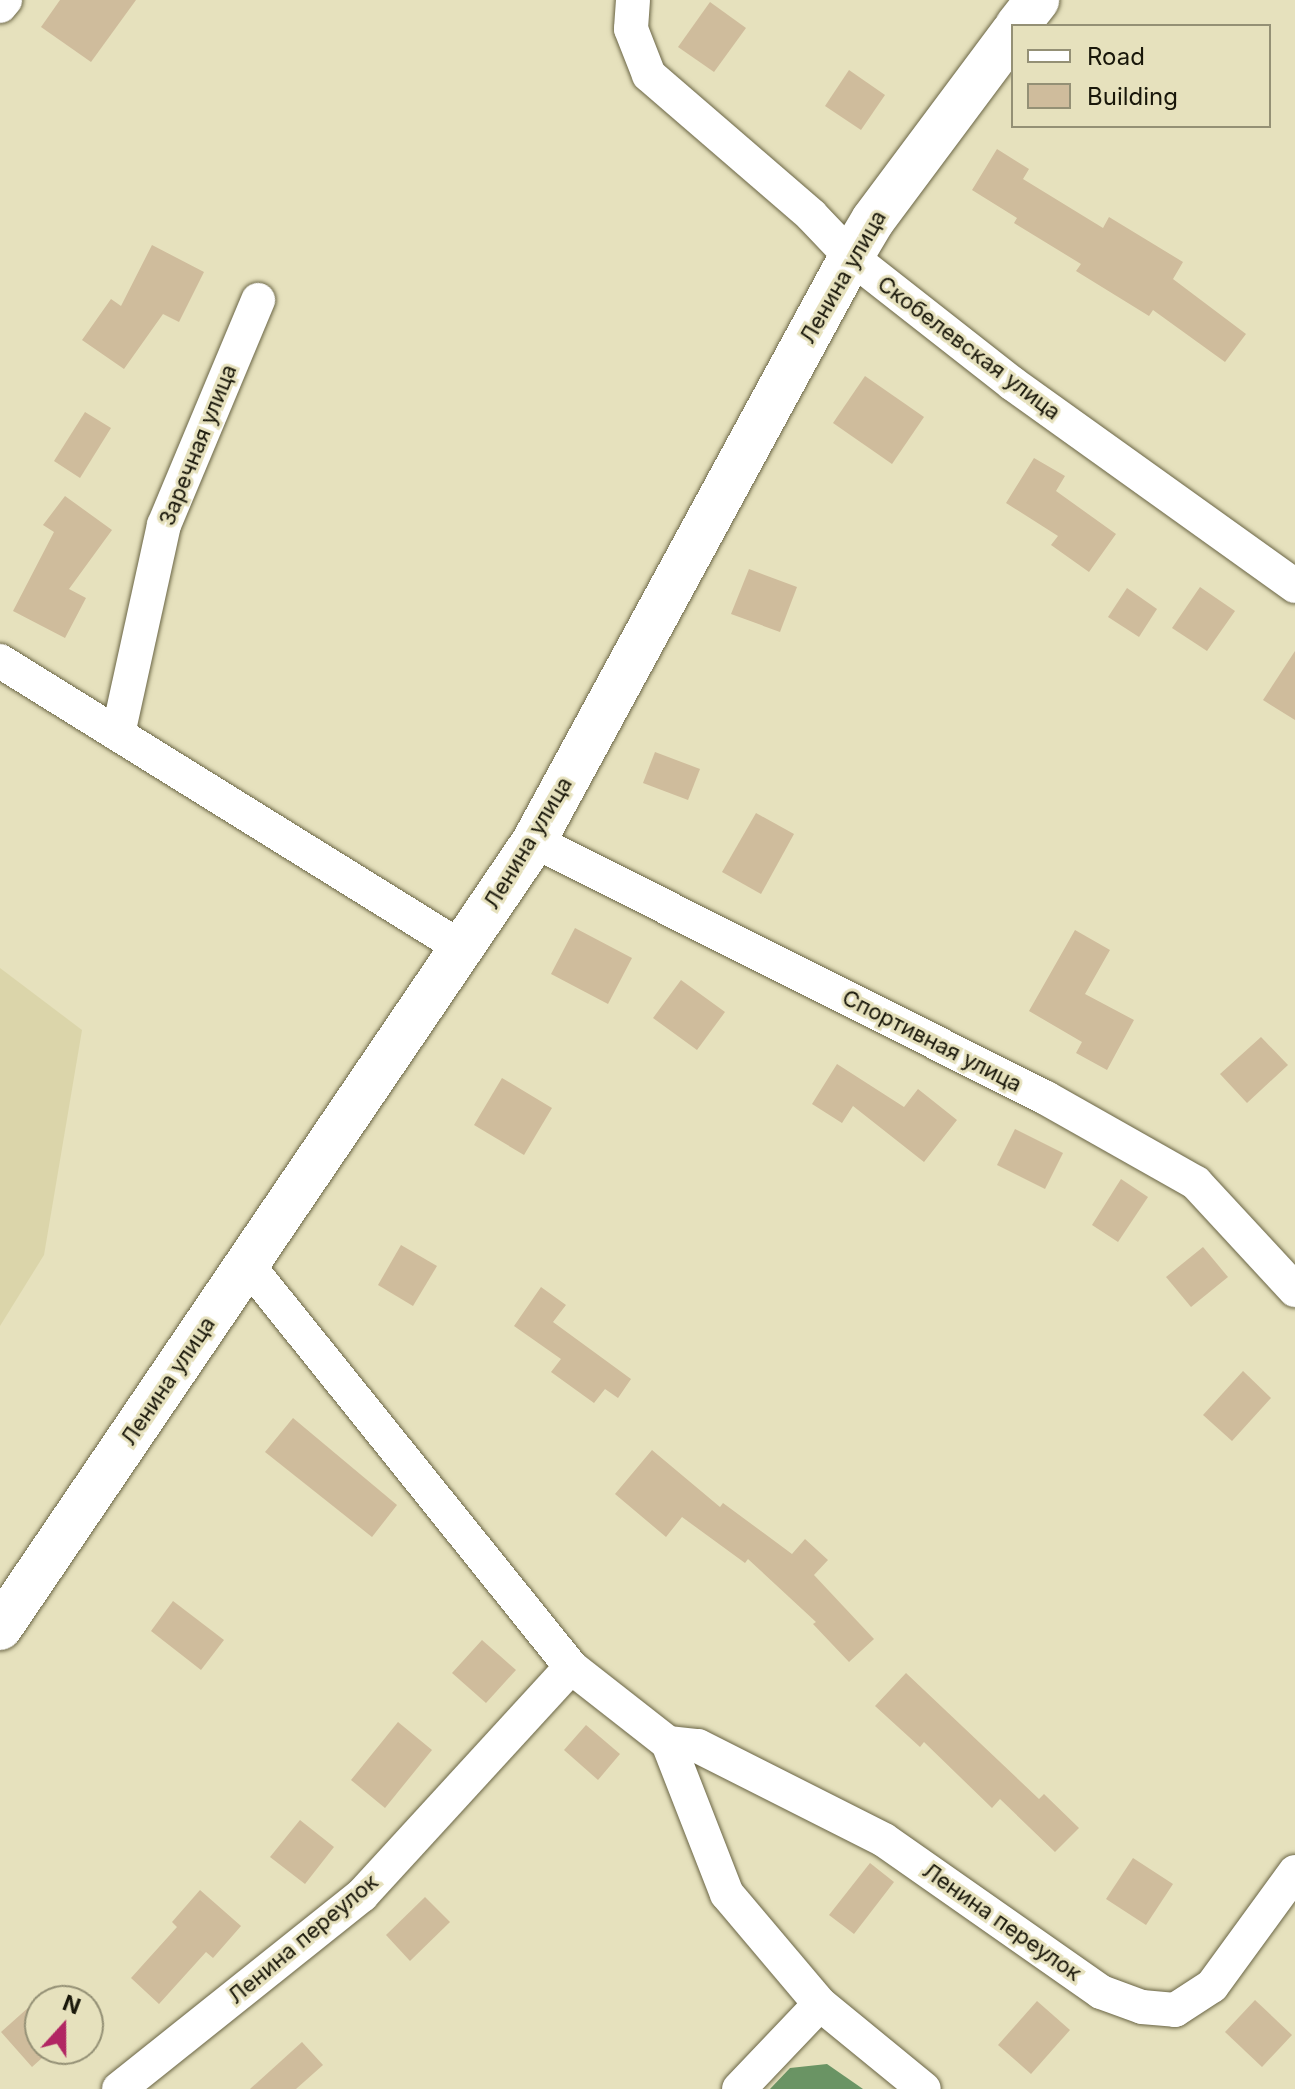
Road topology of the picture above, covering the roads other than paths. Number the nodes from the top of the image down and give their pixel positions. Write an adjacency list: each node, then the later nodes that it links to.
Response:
1 (5, 0): 4 (street)
2 (633, 0): 7 (street, Скобелевская улица)
3 (1037, 0): 5 (street)
4 (0, 6)
5 (1019, 24)
6 (1011, 35): 7 (street, Ленина улица)
7 (851, 257): 9 (street, Скобелевская улица); 12 (street, Ленина улица)
8 (258, 300): 11 (street, Заречная улица)
9 (1295, 586)
10 (0, 661): 11 (street)
11 (118, 734): 13 (street)
12 (534, 841): 13 (street, Ленина улица); 15 (street, Спортивная улица)
13 (462, 948): 14 (street, Ленина улица)
14 (247, 1264): 16 (street, Ленина улица); 17 (street)
15 (1295, 1290)
16 (0, 1628)
17 (571, 1667): 18 (street); 21 (street, Ленина переулок)
18 (668, 1743): 19 (street, Ленина переулок); 20 (street)
19 (1295, 1872)
20 (820, 2004): 22 (street); 23 (street)
21 (119, 2089)
22 (739, 2089)
23 (924, 2089)

